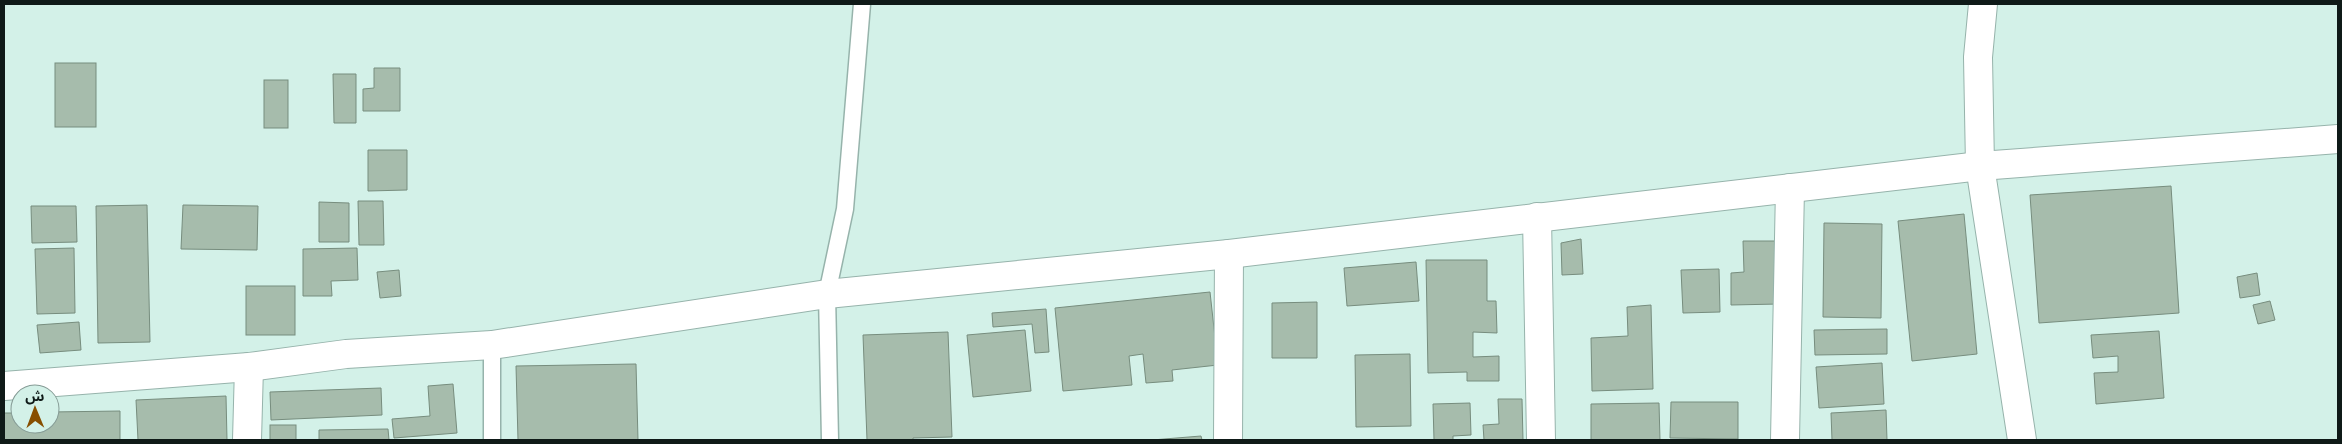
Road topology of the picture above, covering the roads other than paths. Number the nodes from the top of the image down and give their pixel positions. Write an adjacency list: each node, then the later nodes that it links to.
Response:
1 (862, 4): 8 (lane)
2 (1983, 4): 4 (street)
3 (2338, 139): 4 (street)
4 (1980, 166): 5 (street); 18 (street)
5 (1790, 188): 6 (street); 17 (street)
6 (1537, 217): 7 (street); 16 (street)
7 (1229, 254): 8 (street); 15 (street)
8 (828, 294): 9 (street); 14 (lane)
9 (492, 345): 10 (street); 13 (lane)
10 (249, 368): 11 (street); 12 (street)
11 (4, 386)
12 (247, 440)
13 (492, 440)
14 (830, 440)
15 (1228, 440)
16 (1541, 440)
17 (1785, 440)
18 (2022, 440)

